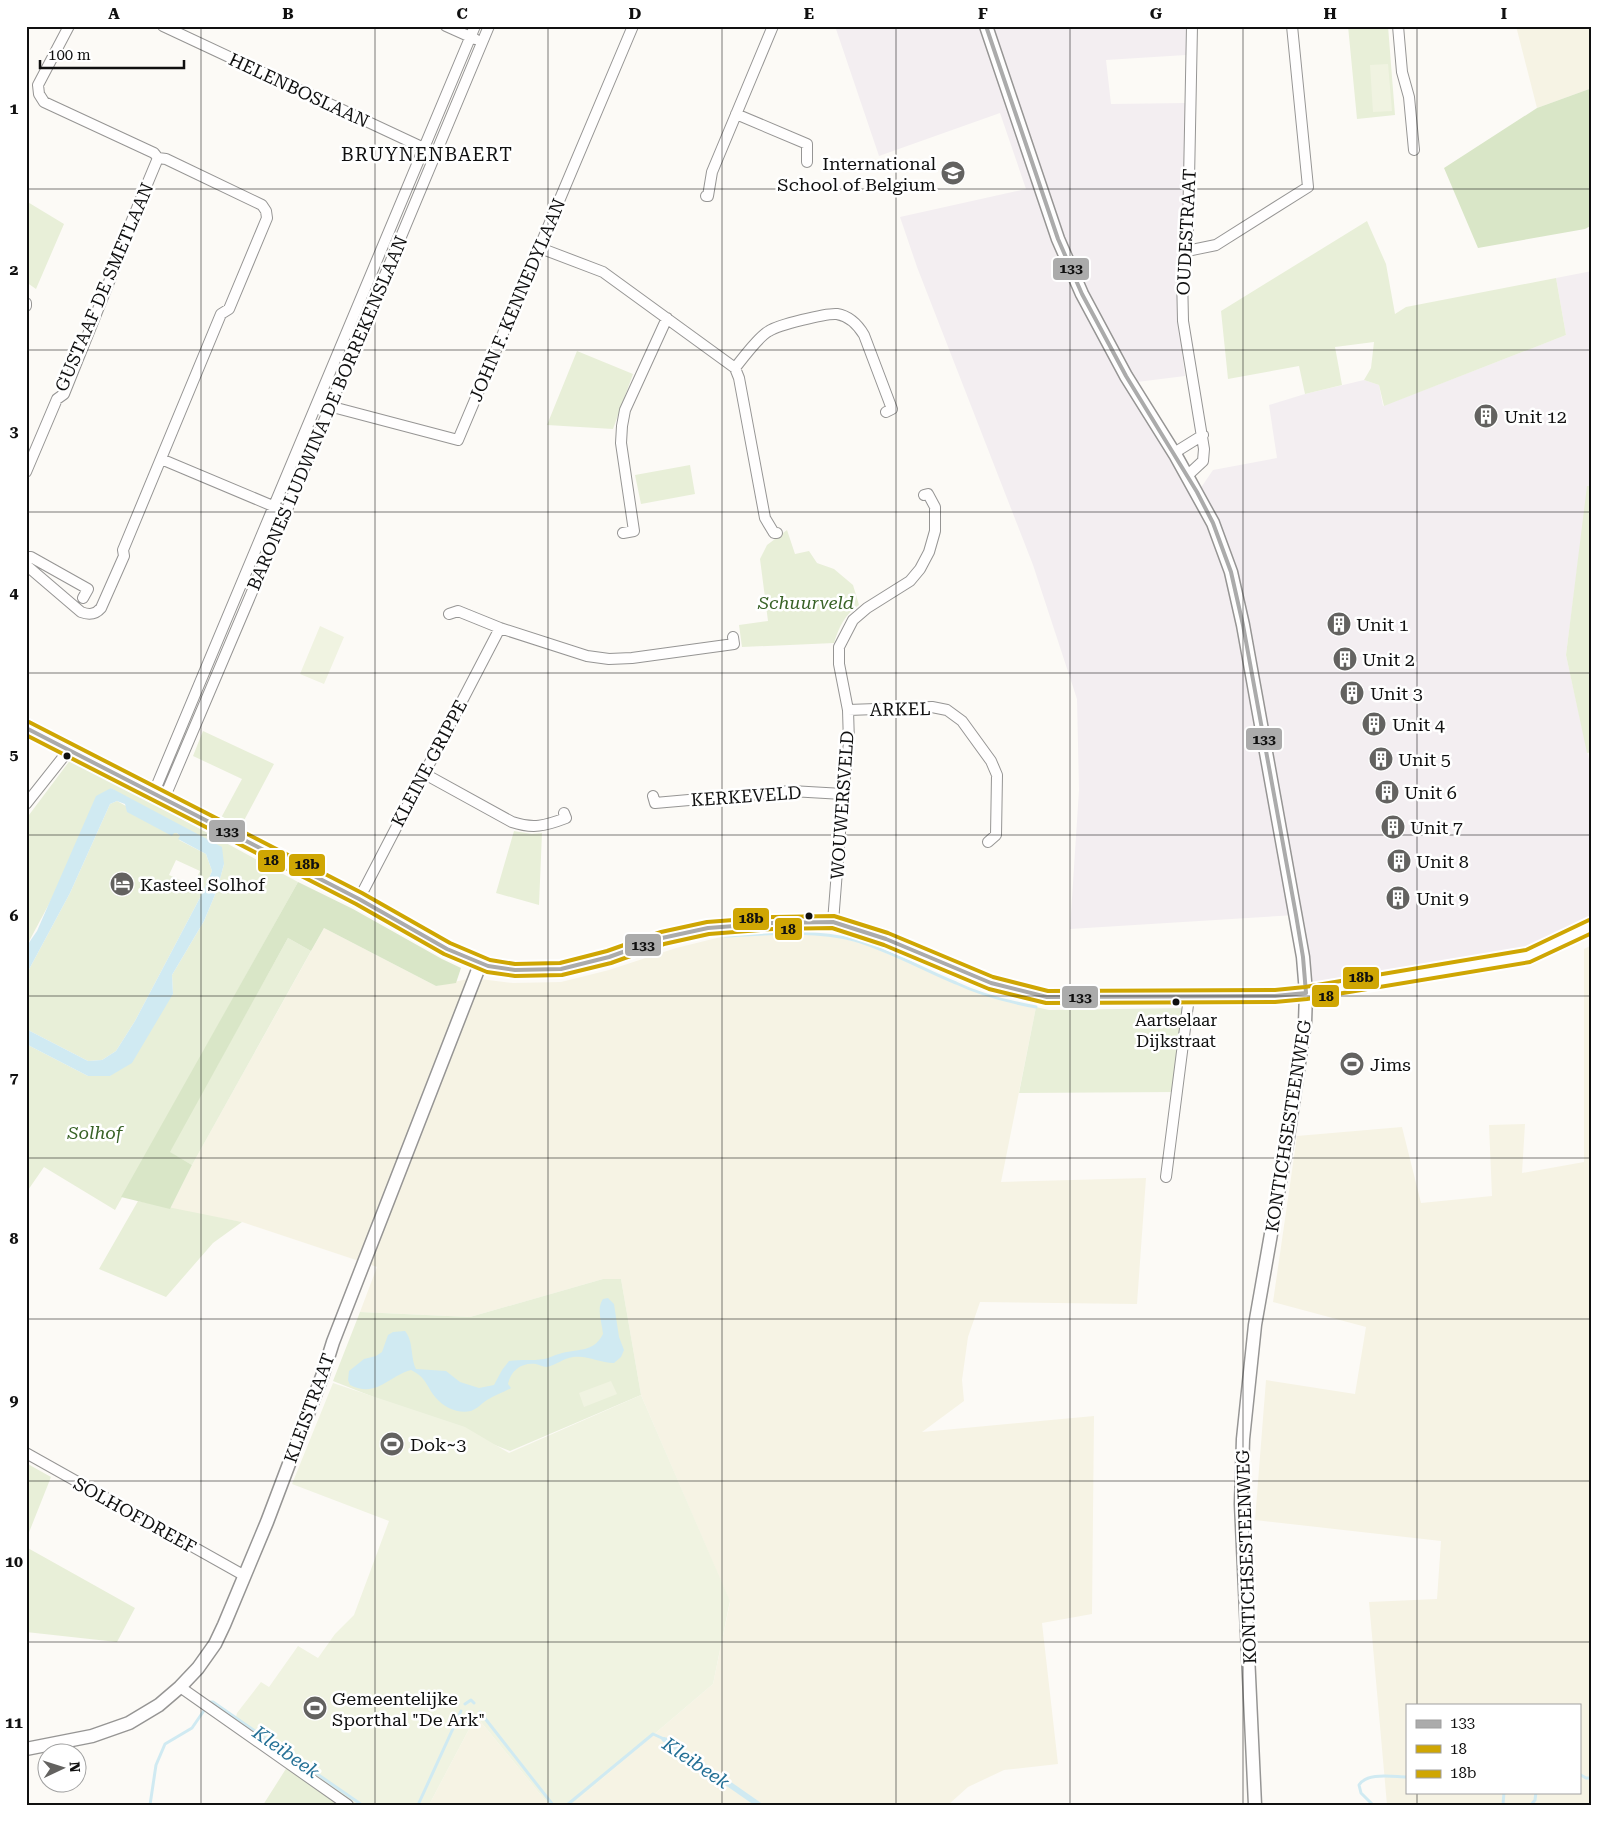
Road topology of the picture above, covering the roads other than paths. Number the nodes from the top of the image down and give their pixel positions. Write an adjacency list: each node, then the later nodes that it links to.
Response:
1 (69, 26): 18 (street)
2 (162, 26): 15 (street, HELENBOSLAAN)
3 (446, 26): 12 (street)
4 (475, 26): 12 (street, BARONES LUDWINA DE BORREKENSLAAN)
5 (488, 26): 13 (street, BARONES LUDWINA DE BORREKENSLAAN)
6 (633, 26): 21 (street, JOHN F. KENNEDYLAAN)
7 (773, 26): 14 (street)
8 (986, 26): 29 (street, KONTICHSESTEENWEG)
9 (1192, 26): 22 (street, OUDESTRAAT)
10 (1292, 26): 22 (street)
11 (1398, 26): 16 (street)
12 (470, 37): 13 (street); 15 (street, BARONES LUDWINA DE BORREKENSLAAN)
13 (482, 43): 17 (street, BARONES LUDWINA DE BORREKENSLAAN)
14 (736, 114): 19 (street); 20 (street)
15 (423, 148): 17 (street, HELENBOSLAAN); 25 (street, BARONES LUDWINA DE BORREKENSLAAN)
16 (1414, 150)
17 (435, 154): 26 (street, BARONES LUDWINA DE BORREKENSLAAN)
18 (158, 158): 30 (street); 31 (street, GUSTAAF DE SMETLAAN)
19 (807, 162)
20 (706, 196)
21 (540, 248): 23 (street); 26 (street, JOHN F. KENNEDYLAAN)
22 (1187, 252): 28 (street, OUDESTRAAT)
23 (667, 318): 24 (street); 36 (street)
24 (735, 368): 27 (street); 37 (street)
25 (316, 402): 26 (street, JOHN F. KENNEDYLAAN); 34 (street, BARONES LUDWINA DE BORREKENSLAAN)
26 (330, 406): 35 (street, BARONES LUDWINA DE BORREKENSLAAN)
27 (886, 412)
28 (1203, 435): 29 (street); 32 (street, OUDESTRAAT)
29 (1174, 453): 32 (street, KONTICHSESTEENWEG)
30 (161, 460): 34 (street); 39 (street)
31 (26, 472)
32 (1188, 475): 58 (street, KONTICHSESTEENWEG)
33 (924, 495): 44 (street, WOUWERSVELD)
34 (275, 507): 35 (street); 50 (street, BARONES LUDWINA DE BORREKENSLAAN)
35 (286, 512): 50 (street, BARONES LUDWINA DE BORREKENSLAAN)
36 (623, 533)
37 (777, 533)
38 (26, 557): 40 (street)
39 (26, 565)
40 (83, 598)
41 (449, 614): 42 (street)
42 (500, 628): 43 (street); 47 (street, KLEINE GRIPPE)
43 (732, 637)
44 (848, 710): 48 (street, WOUWERSVELD); 53 (street, ARKEL)
45 (26, 728): 46 (street)
46 (68, 751): 50 (street); 51 (street)
47 (423, 774): 52 (street); 54 (street, KLEINE GRIPPE)
48 (843, 794): 49 (street, KERKEVELD); 55 (street, WOUWERSVELD)
49 (653, 796)
50 (160, 797): 54 (street)
51 (26, 804)
52 (564, 813)
53 (988, 842)
54 (359, 899): 57 (street)
55 (833, 922): 57 (street); 59 (street)
56 (1592, 926): 58 (street)
57 (481, 962): 62 (street, KLEISTRAAT)
58 (1306, 993): 59 (street); 66 (street, KONTICHSESTEENWEG)
59 (1189, 997): 60 (street)
60 (1166, 1177)
61 (26, 1453): 62 (street, SOLHOFDREEF)
62 (245, 1576): 63 (street, KLEISTRAAT)
63 (180, 1687): 64 (street, KLEISTRAAT); 65 (street)
64 (26, 1749)
65 (348, 1805)
66 (1255, 1805)

